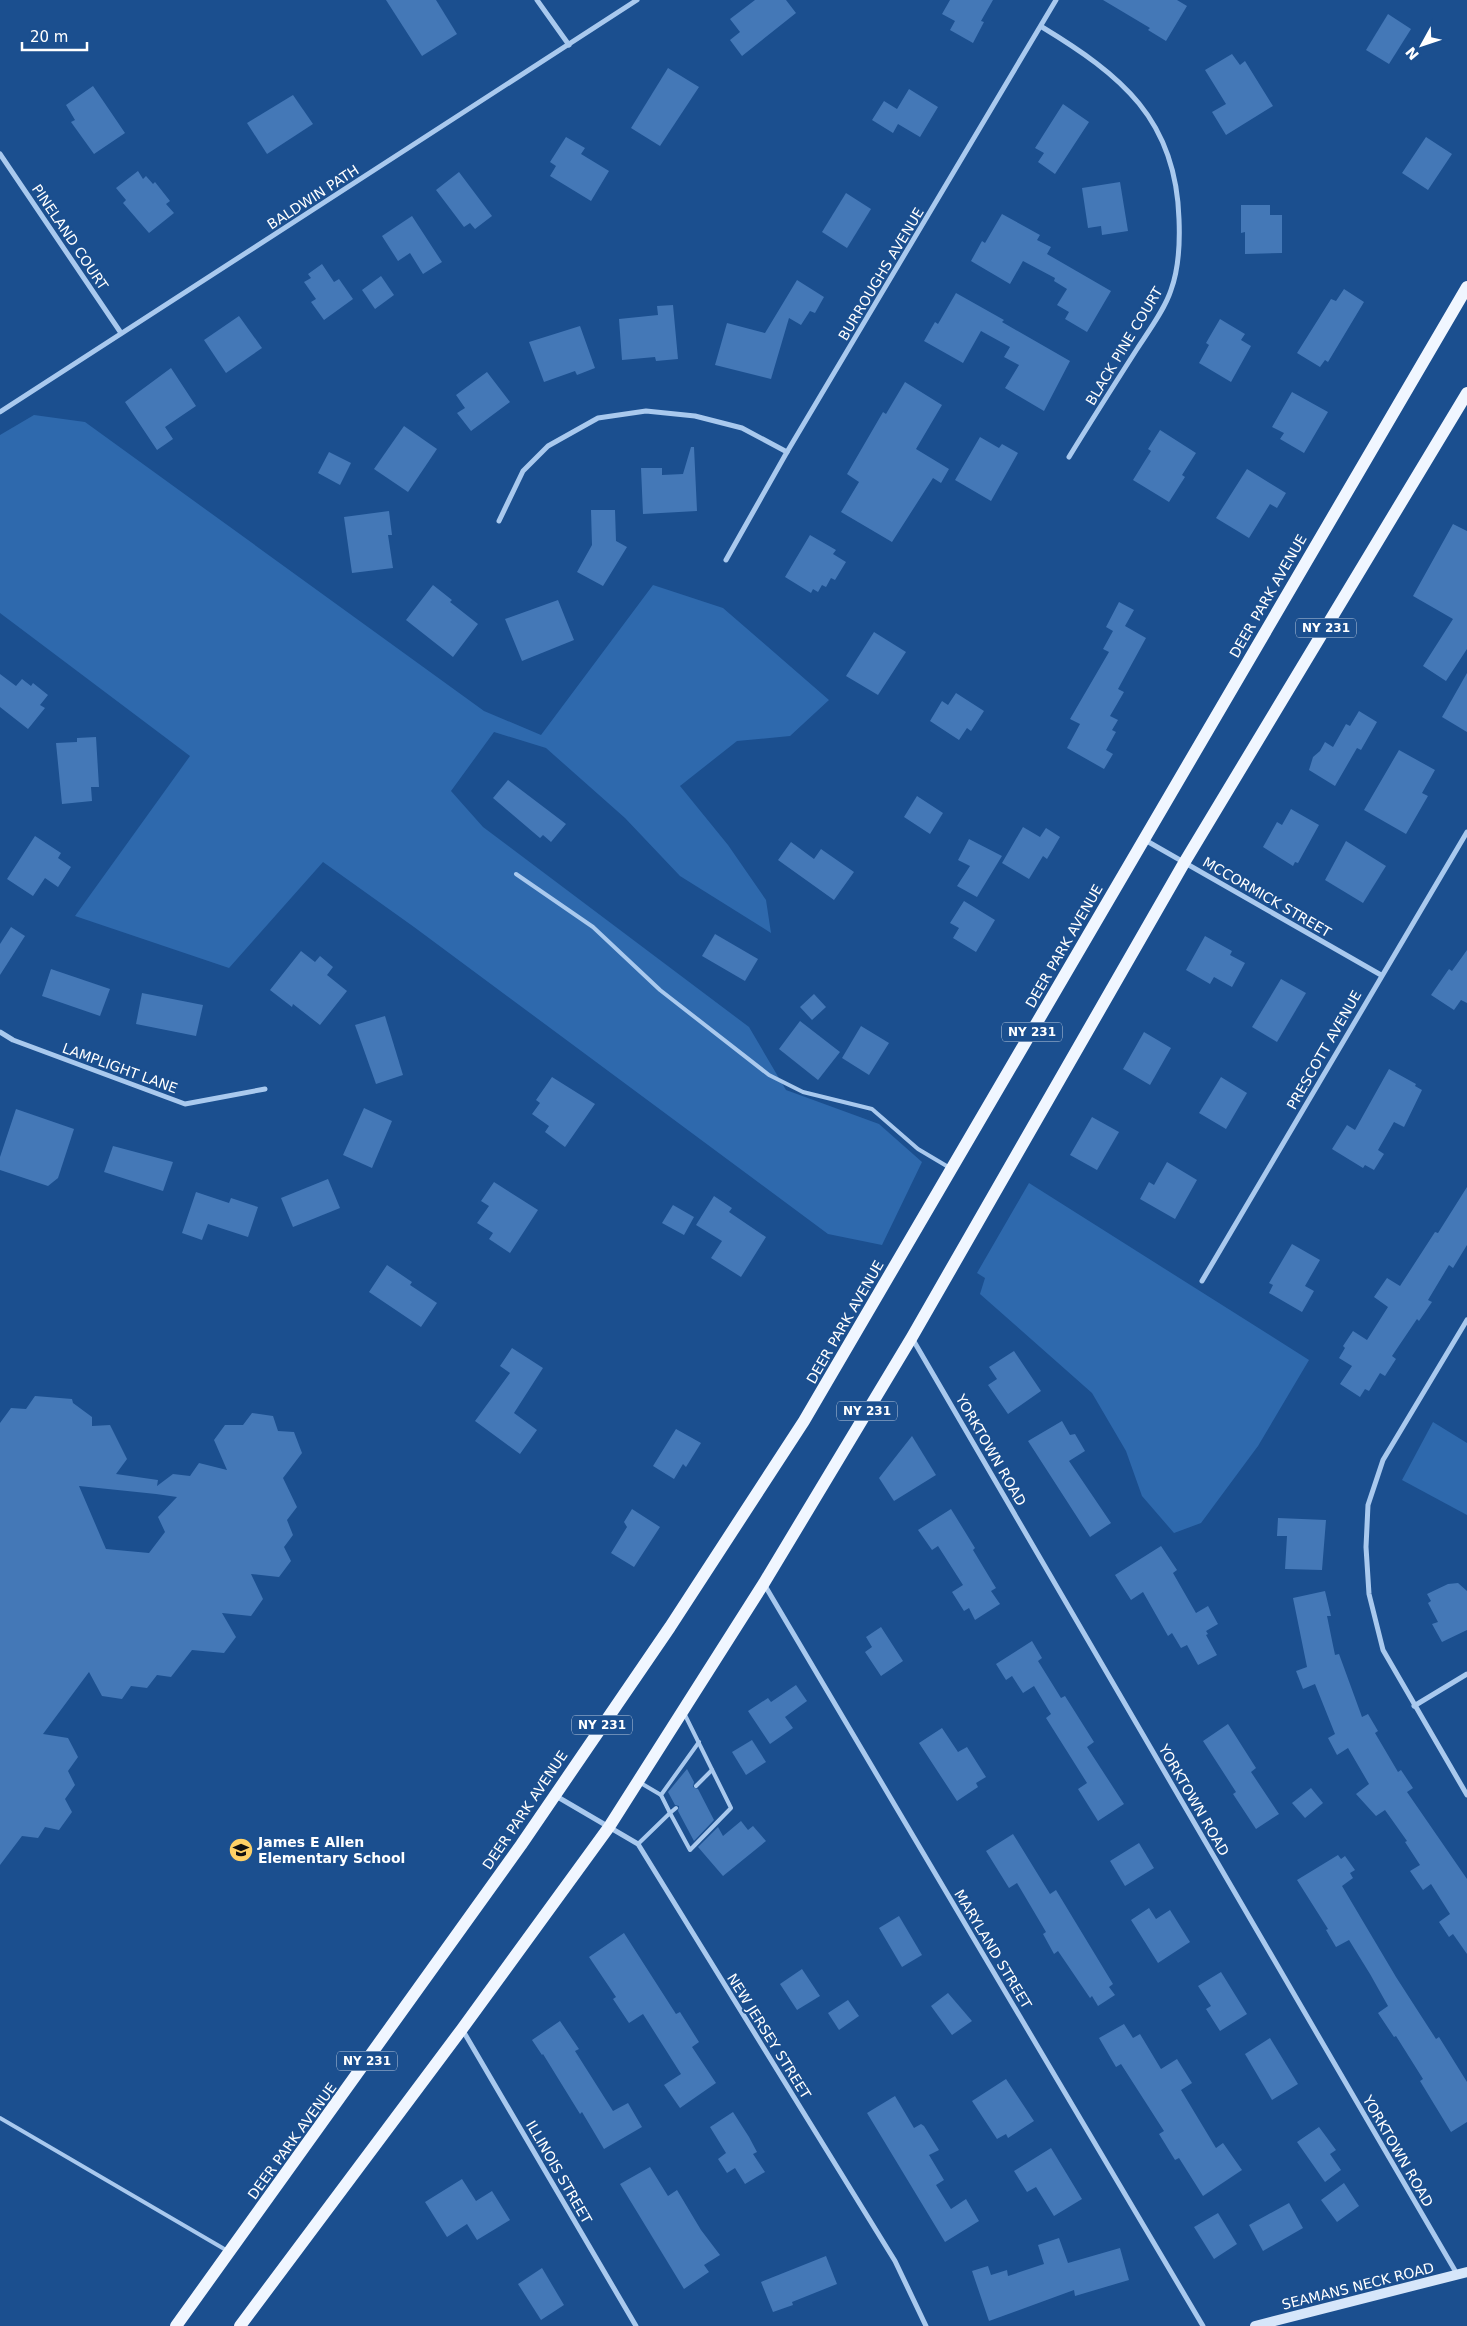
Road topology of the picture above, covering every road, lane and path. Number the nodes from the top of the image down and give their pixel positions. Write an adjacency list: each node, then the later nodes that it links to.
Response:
1 (536, 0): 5 (street)
2 (637, 0): 5 (street, BALDWIN PATH)
3 (1056, 0): 4 (street, BURROUGHS AVENUE)
4 (1042, 27): 11 (street, BURROUGHS AVENUE); 12 (street, BLACK PINE COURT)
5 (569, 46): 8 (street, BALDWIN PATH)
6 (0, 154): 8 (street, PINELAND COURT)
7 (1467, 287): 16 (main road, DEER PARK AVENUE / NY 231)
8 (122, 333): 10 (street, BALDWIN PATH)
9 (1467, 392): 17 (main road, NY 231)
10 (0, 412)
11 (788, 452): 13 (street); 14 (street, BURROUGHS AVENUE)
12 (1069, 458)
13 (499, 521)
14 (726, 560)
15 (1467, 832): 19 (street, PRESCOTT AVENUE)
16 (1143, 839): 17 (street, MCCORMICK STREET); 22 (main road, DEER PARK AVENUE / NY 231)
17 (1184, 863): 19 (street, MCCORMICK STREET); 25 (main road, NY 231)
18 (516, 874): 22 (lane)
19 (1381, 975): 23 (street, PRESCOTT AVENUE)
20 (0, 1032): 21 (street, LAMPLIGHT LANE)
21 (265, 1089)
22 (952, 1169): 34 (main road, DEER PARK AVENUE / NY 231)
23 (1202, 1281)
24 (1467, 1320): 28 (street)
25 (912, 1337): 26 (main road, NY 231); 44 (street, YORKTOWN ROAD)
26 (764, 1583): 29 (main road, NY 231); 50 (street, MARYLAND STREET)
27 (1467, 1674): 28 (street)
28 (1414, 1706): 36 (street)
29 (683, 1711): 30 (lane); 32 (main road, NY 231)
30 (699, 1742): 31 (lane); 35 (lane)
31 (712, 1770): 33 (lane); 38 (lane)
32 (638, 1782): 35 (lane); 39 (main road, NY 231)
33 (696, 1786)
34 (554, 1795): 39 (street, NEW JERSEY STREET); 43 (main road, DEER PARK AVENUE / NY 231)
35 (661, 1795): 38 (lane)
36 (1467, 1796)
37 (676, 1808): 38 (lane)
38 (670, 1813): 40 (lane)
39 (609, 1827): 40 (street, NEW JERSEY STREET); 41 (main road, NY 231)
40 (638, 1844): 49 (street, NEW JERSEY STREET)
41 (462, 2028): 47 (main road, NY 231); 48 (street, ILLINOIS STREET)
42 (1, 2120): 43 (lane)
43 (230, 2252): 46 (main road, DEER PARK AVENUE / NY 231)
44 (1462, 2273): 45 (main road, SEAMANS NECK ROAD)
45 (1273, 2324): 51 (main road, SEAMANS NECK ROAD)
46 (176, 2326)
47 (240, 2326)
48 (636, 2326)
49 (926, 2326)
50 (1203, 2326)
51 (1255, 2326)

